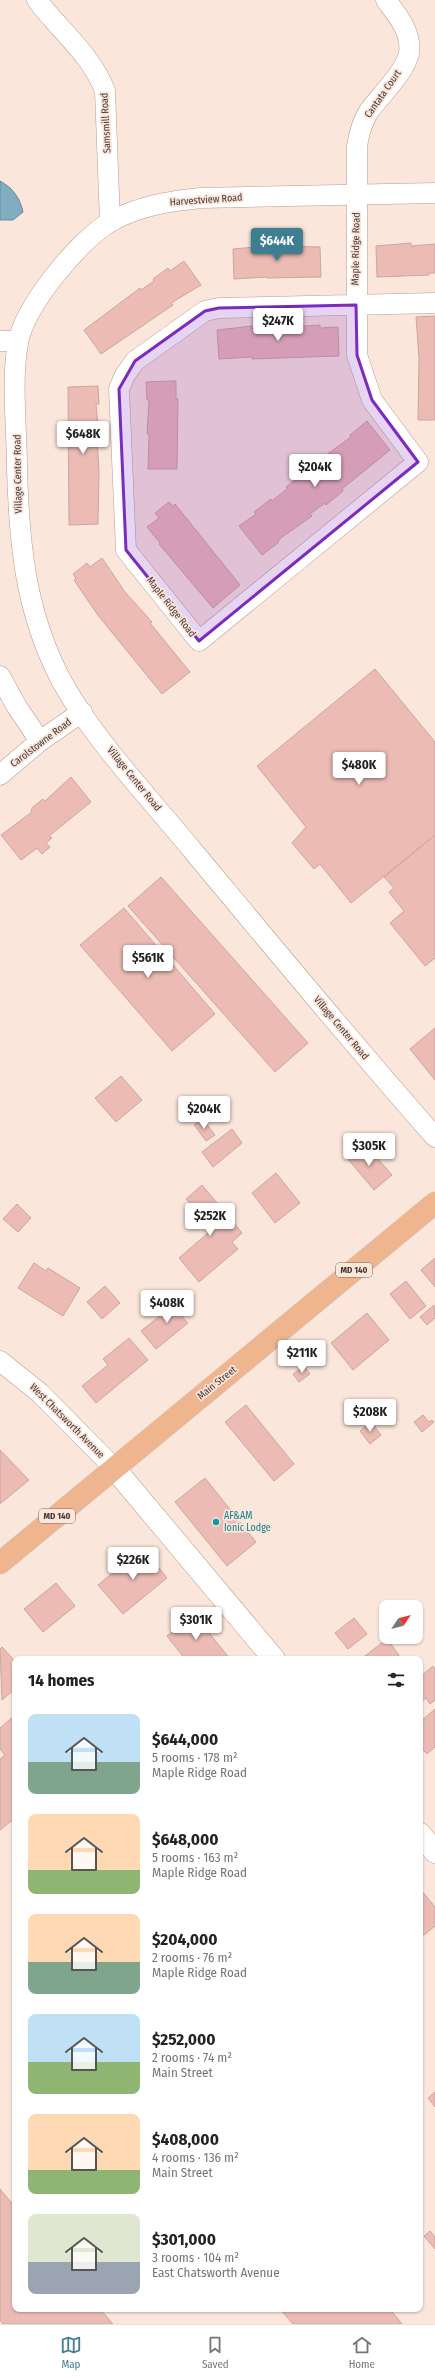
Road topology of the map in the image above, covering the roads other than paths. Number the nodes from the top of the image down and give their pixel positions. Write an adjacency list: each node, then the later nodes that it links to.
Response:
1 (37, 0): 5 (street, Samsmill Road)
2 (386, 0): 4 (street, Cantata Court)
3 (435, 193): 4 (street, Harvestview Road)
4 (357, 194): 5 (street, Harvestview Road); 7 (street, Maple Ridge Road)
5 (110, 222): 8 (street, Harvestview Road)
6 (435, 303): 7 (street)
7 (356, 305): 7 (street, Maple Ridge Road)
8 (9, 341): 10 (street, Village Center Road)
9 (0, 676): 11 (street)
10 (82, 712): 11 (street, Carolstowne Road); 13 (street, Village Center Road)
11 (40, 741): 12 (street, Carolstowne Road)
12 (0, 774)
13 (435, 1137)
14 (435, 1203): 16 (main road, Main Street / MD 140)
15 (0, 1361): 16 (street, West Chatsworth Avenue)
16 (114, 1468): 17 (main road, Main Street / MD 140); 18 (street)
17 (0, 1563)
18 (271, 1656)
19 (423, 1838): 20 (street)
20 (435, 1852)

